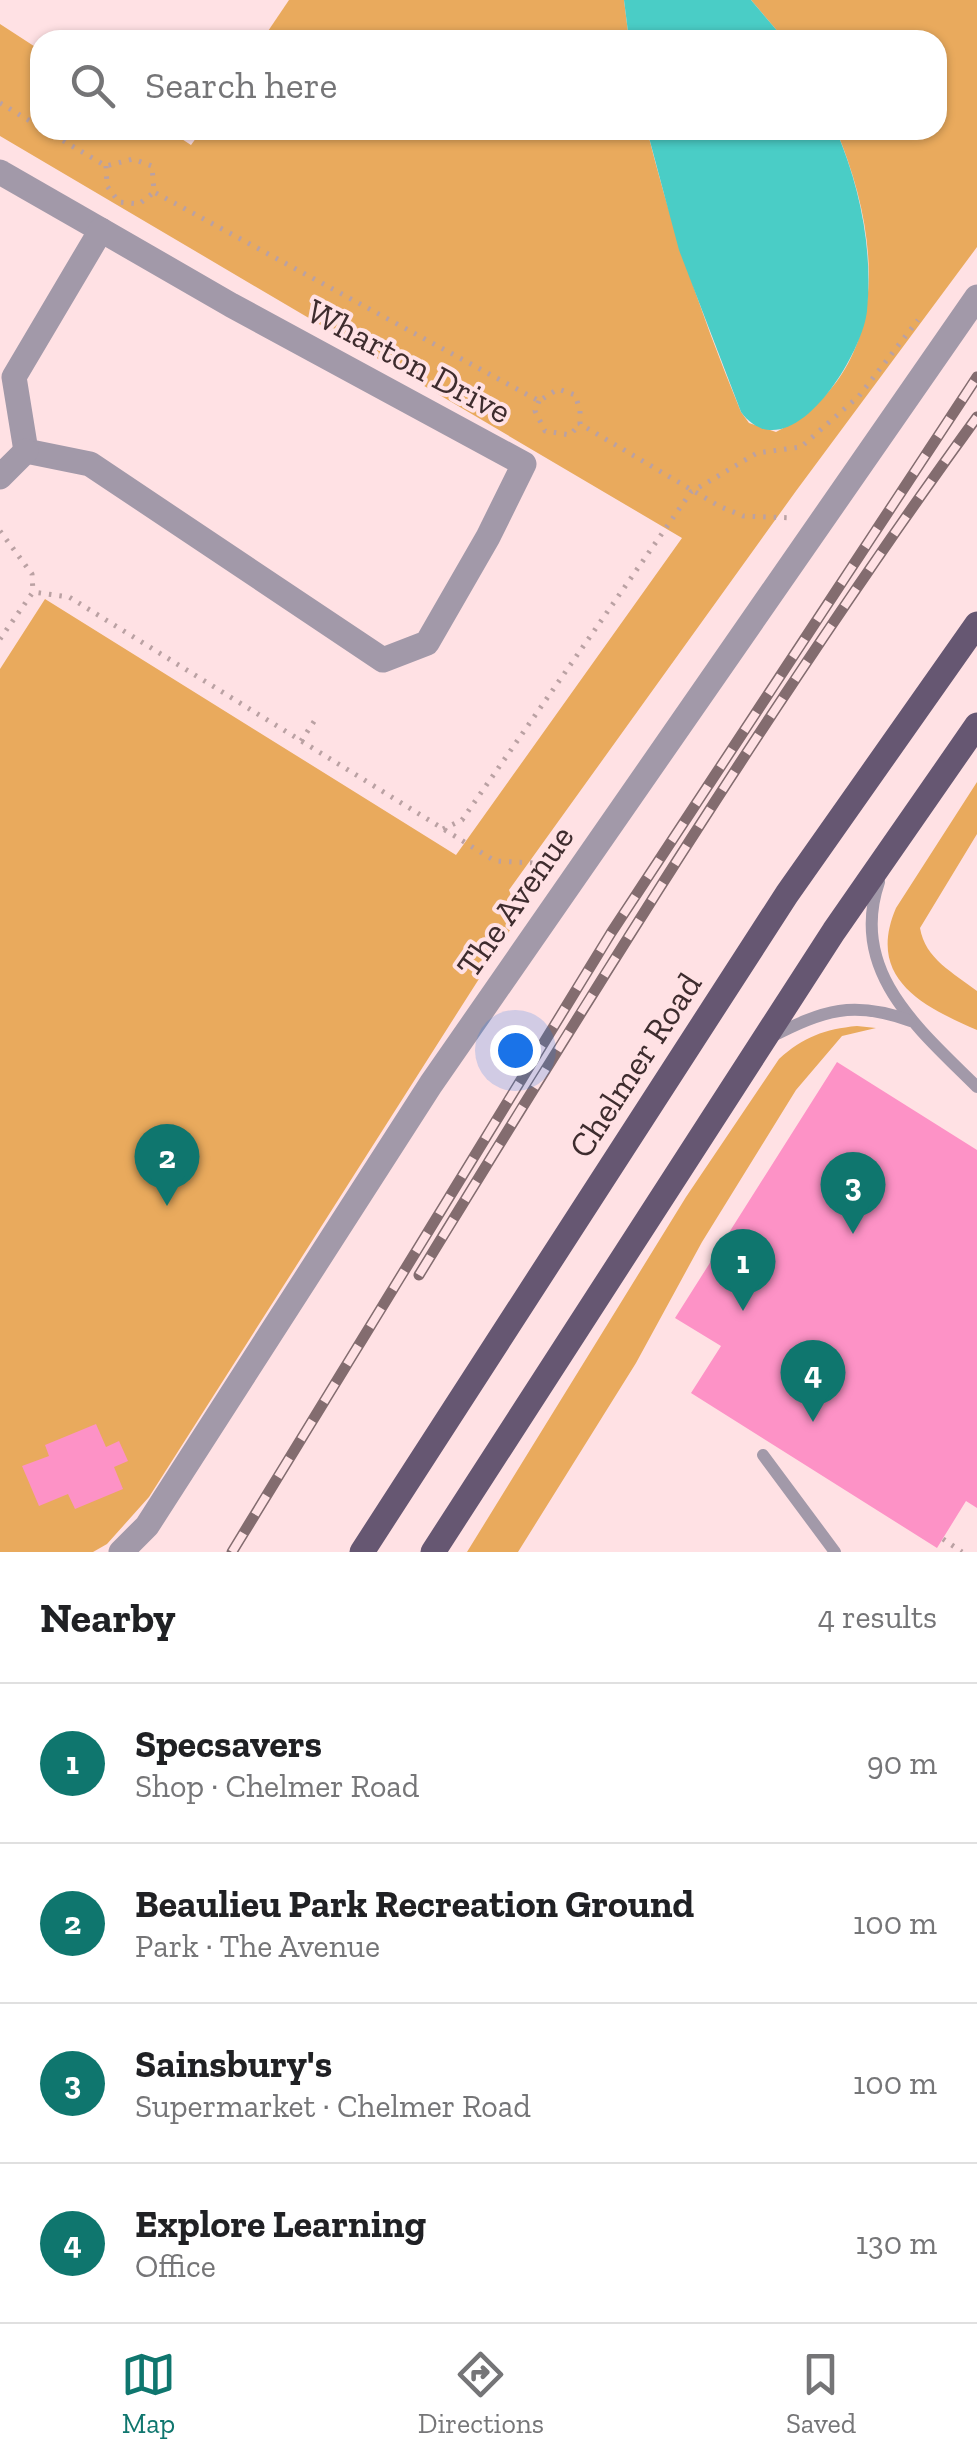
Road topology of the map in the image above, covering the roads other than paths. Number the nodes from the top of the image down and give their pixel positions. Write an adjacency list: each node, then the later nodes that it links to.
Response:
1 (0, 172): 2 (street)
2 (101, 230): 4 (street); 4 (street, Wharton Drive)
3 (977, 297): 13 (street, The Avenue)
4 (26, 451): 5 (street)
5 (0, 477)
6 (977, 624): 14 (main road, Chelmer Road)
7 (977, 725): 8 (main road)
8 (892, 846): 9 (lane); 10 (main road)
9 (911, 1021): 10 (lane); 11 (lane)
10 (765, 1040): 15 (main road)
11 (977, 1087)
12 (763, 1456): 16 (lane)
13 (121, 1552)
14 (362, 1552)
15 (433, 1552)
16 (835, 1552)

